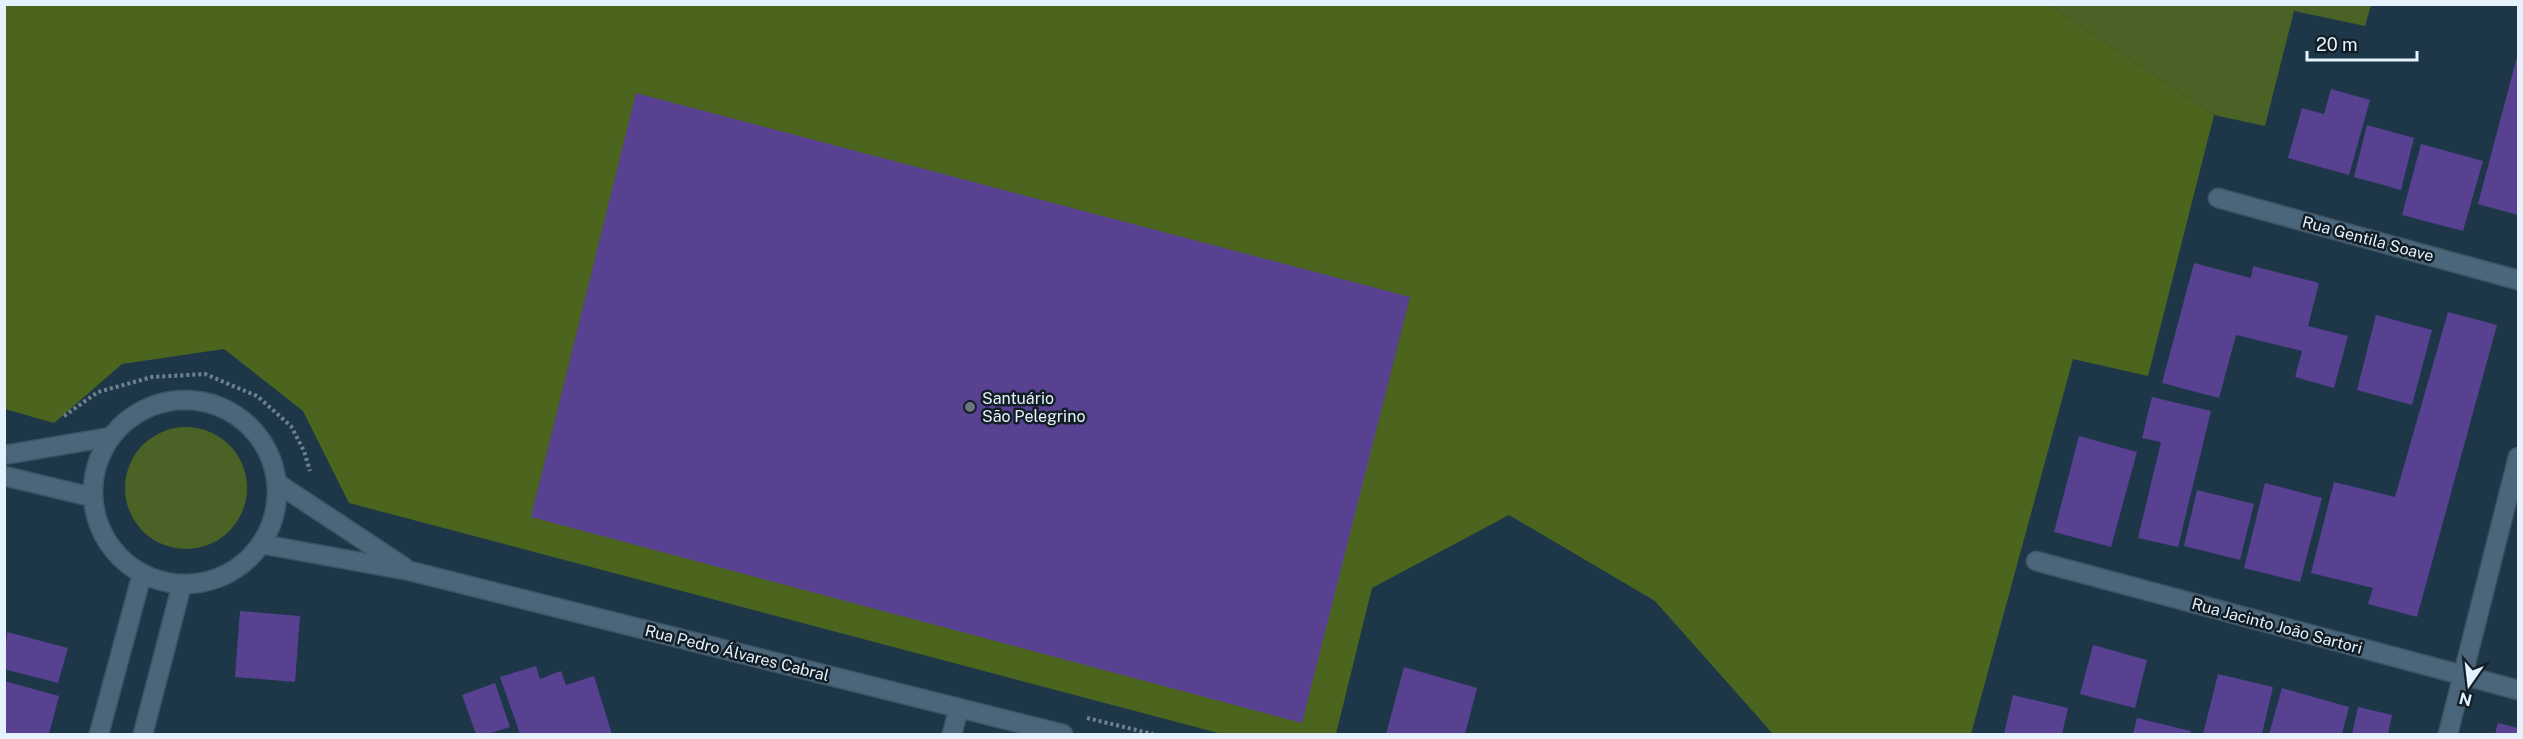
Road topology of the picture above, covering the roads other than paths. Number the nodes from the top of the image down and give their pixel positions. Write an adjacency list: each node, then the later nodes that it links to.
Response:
1 (2218, 198): 2 (street, Rua Gentila Soave)
2 (2518, 280)
3 (110, 437): 4 (street); 7 (street); 8 (street)
4 (4, 455)
5 (2518, 457): 14 (street)
6 (4, 476): 8 (street)
7 (277, 483): 9 (street); 11 (street, Rua Pedro Álvares Cabral)
8 (92, 497): 12 (street)
9 (261, 544): 11 (street, Rua Pedro Álvares Cabral); 13 (street)
10 (2036, 561): 14 (street, Rua Jacinto João Sartori)
11 (410, 571): 16 (street, Rua Pedro Álvares Cabral)
12 (142, 574): 13 (street); 17 (street)
13 (182, 584): 18 (street)
14 (2463, 676): 15 (street, Rua Jacinto João Sartori); 21 (street)
15 (2518, 690)
16 (959, 708): 19 (street); 20 (street, Rua Pedro Álvares Cabral)
17 (99, 735)
18 (143, 735)
19 (952, 735)
20 (1063, 735)
21 (2448, 735)

